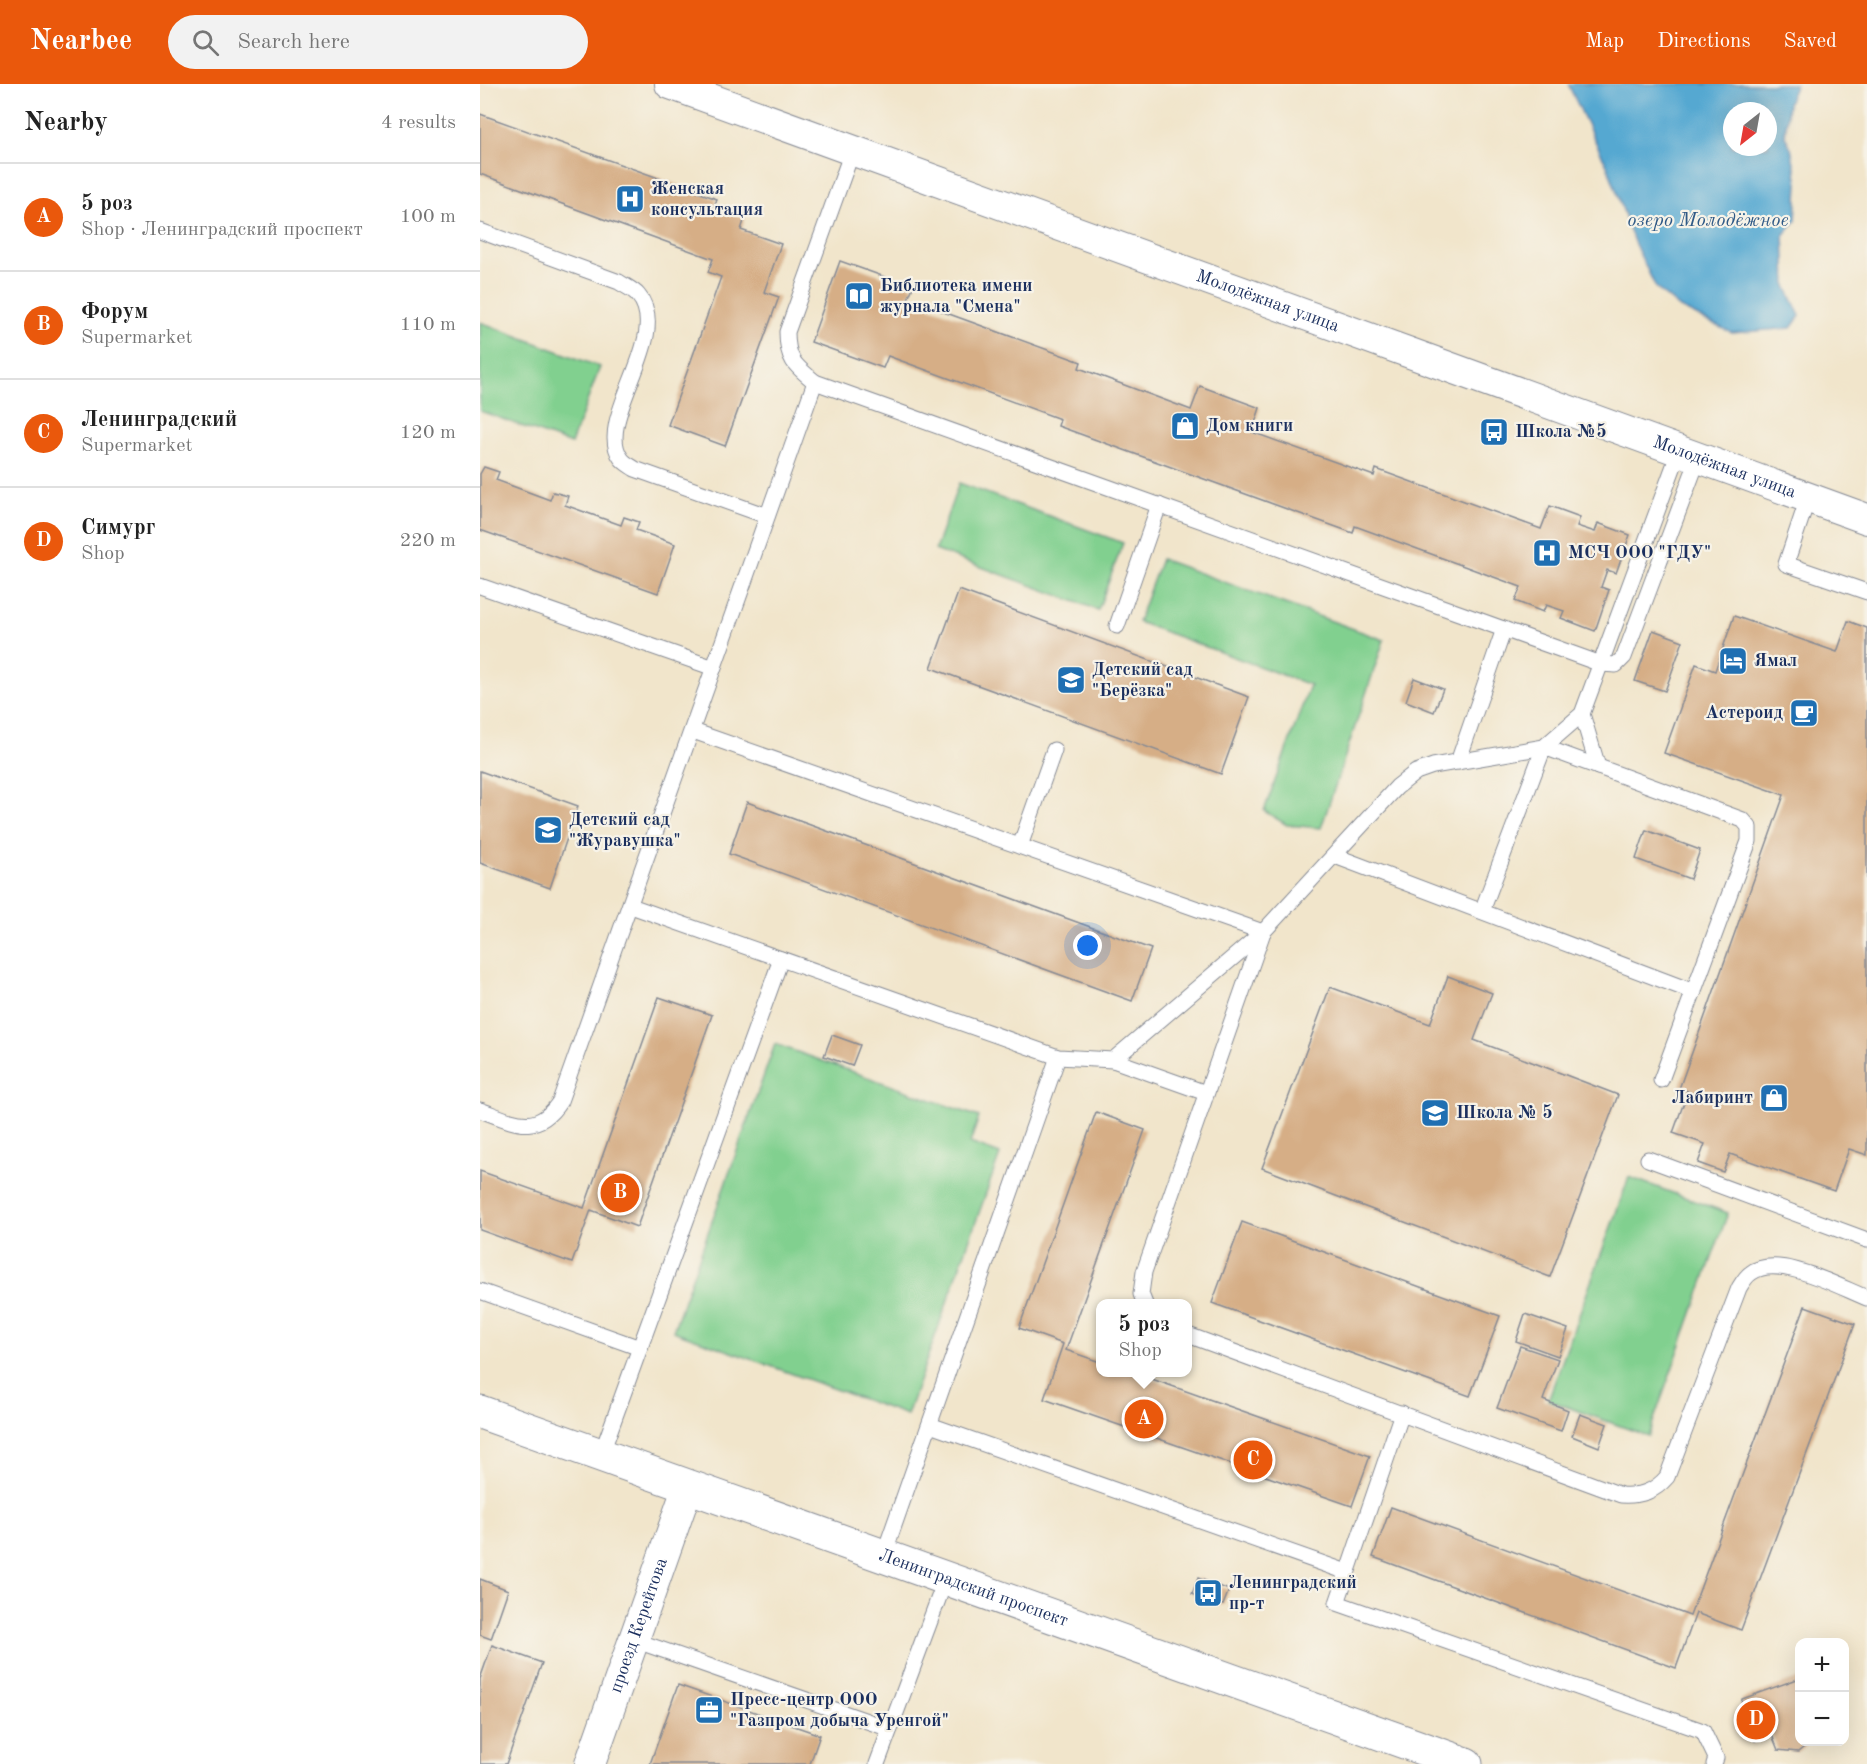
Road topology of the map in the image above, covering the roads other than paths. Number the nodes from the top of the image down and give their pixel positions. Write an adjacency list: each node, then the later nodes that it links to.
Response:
1 (670, 84): 2 (street, Молодёжная улица)
2 (853, 149): 4 (lane); 5 (street, Молодёжная улица)
3 (480, 231): 8 (lane)
4 (815, 382): 7 (lane); 8 (lane)
5 (1689, 456): 6 (street, Молодёжная улица); 14 (lane)
6 (1808, 498): 9 (street, Молодёжная улица); 11 (lane)
7 (1159, 505): 12 (lane); 13 (lane)
8 (767, 516): 15 (lane)
9 (1867, 519)
10 (480, 586): 15 (lane)
11 (1867, 592)
12 (1117, 626)
13 (1504, 629): 14 (lane); 20 (lane)
14 (1601, 664): 16 (lane)
15 (714, 668): 17 (lane)
16 (1582, 714): 18 (lane); 21 (lane)
17 (693, 731): 22 (lane); 24 (lane)
18 (1544, 747): 20 (lane); 21 (lane); 25 (lane)
19 (1054, 750): 22 (lane)
20 (1458, 762): 23 (lane)
21 (1598, 766): 28 (lane)
22 (1020, 846): 26 (lane)
23 (1335, 856): 25 (lane); 26 (lane)
24 (631, 906): 27 (lane); 33 (lane)
25 (1482, 911): 28 (lane)
26 (1263, 932): 30 (lane); 32 (lane)
27 (782, 959): 29 (lane); 40 (lane)
28 (1694, 992): 31 (lane)
29 (1058, 1057): 30 (lane); 43 (lane)
30 (1113, 1060): 32 (lane)
31 (1661, 1080)
32 (1206, 1093): 38 (lane)
33 (480, 1110)
34 (1648, 1159): 35 (lane)
35 (1867, 1240)
36 (480, 1290): 40 (lane)
37 (1867, 1298): 42 (lane)
38 (1143, 1299)
39 (1192, 1336): 42 (lane)
40 (640, 1348): 44 (lane)
41 (480, 1412): 44 (main road, Ленинградский проспект)
42 (1402, 1413): 47 (lane)
43 (930, 1425): 46 (lane); 47 (lane)
44 (601, 1455): 45 (main road, Ленинградский проспект)
45 (688, 1486): 46 (main road, Ленинградский проспект); 49 (street, проезд Керейтова)
46 (884, 1554): 48 (main road, Ленинградский проспект)
47 (1347, 1572): 54 (lane)
48 (946, 1578): 50 (lane); 53 (main road, Ленинградский проспект)
49 (634, 1640): 50 (lane); 51 (street, проезд Керейтова)
50 (890, 1729): 52 (lane)
51 (590, 1764)
52 (878, 1764)
53 (1467, 1764)
54 (1714, 1764)

